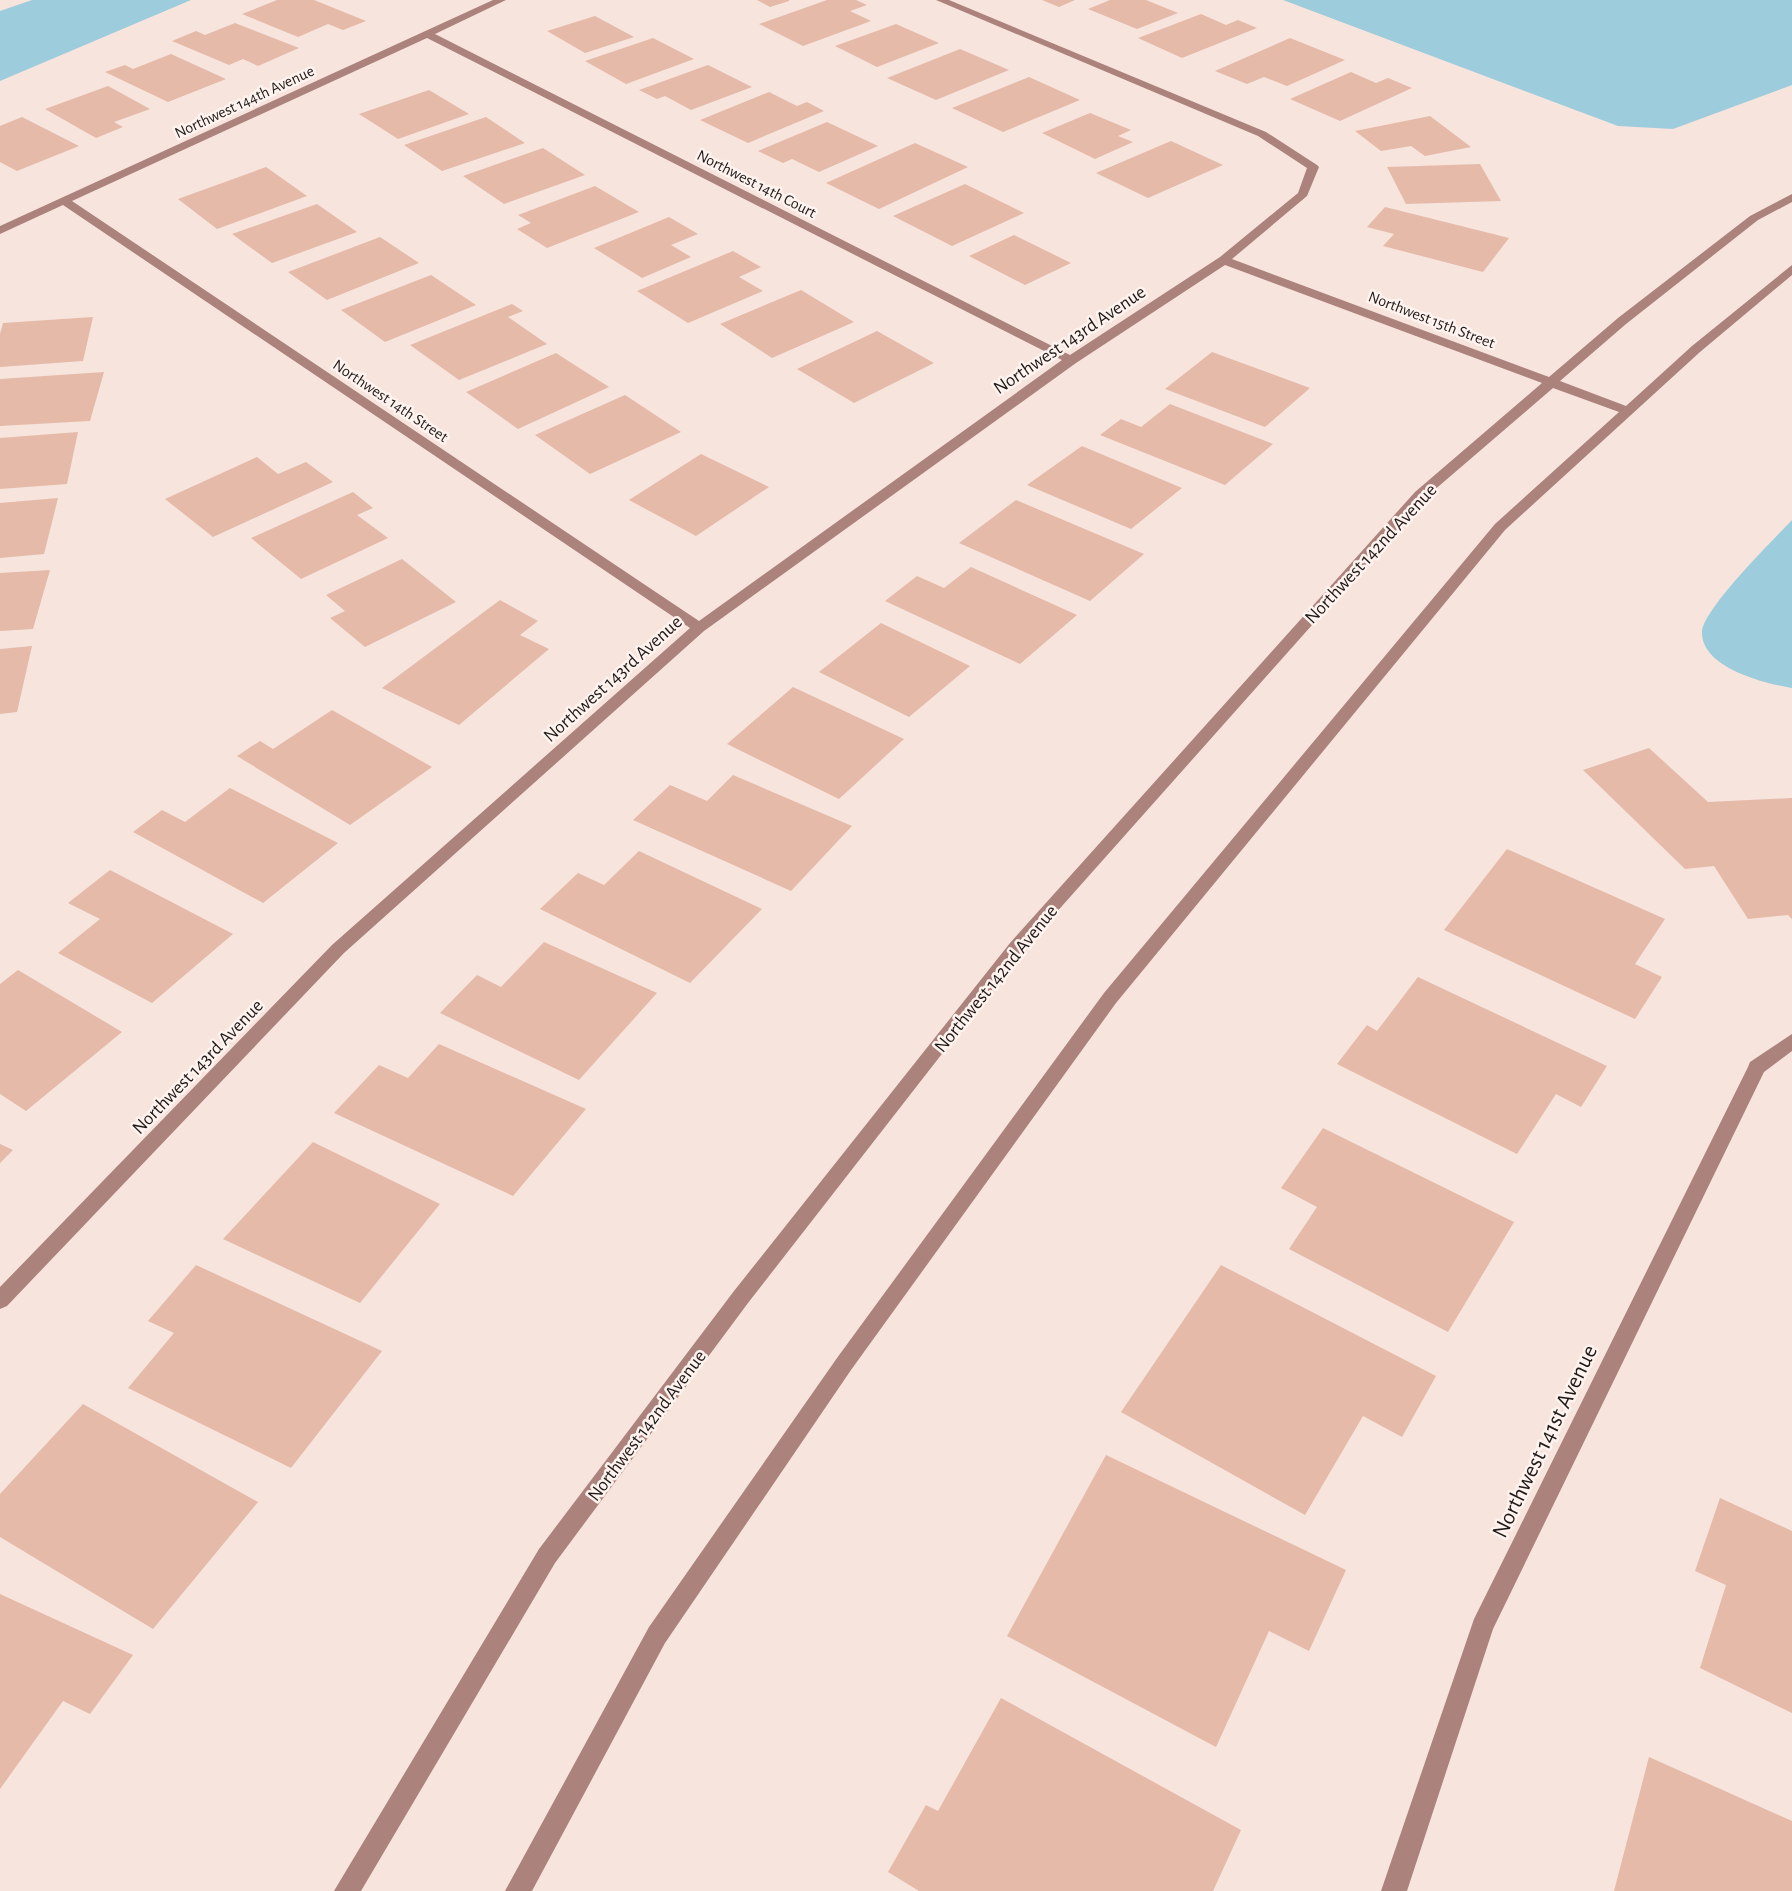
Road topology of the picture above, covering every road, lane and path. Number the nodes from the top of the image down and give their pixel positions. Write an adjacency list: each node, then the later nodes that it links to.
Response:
1 (501, 0): 3 (street, Northwest 144th Avenue)
2 (941, 0): 7 (street, Northwest 143rd Avenue)
3 (428, 34): 5 (street, Northwest 144th Avenue); 9 (street, Northwest 14th Court)
4 (1792, 197): 10 (street, Northwest 142nd Avenue)
5 (64, 201): 6 (street, Northwest 144th Avenue); 12 (street, Northwest 14th Street)
6 (0, 230)
7 (1224, 260): 9 (street, Northwest 143rd Avenue); 10 (street, Northwest 15th Street)
8 (1792, 269): 11 (street)
9 (1071, 360): 12 (street, Northwest 143rd Avenue)
10 (1551, 382): 11 (street, Northwest 15th Street); 15 (street, Northwest 142nd Avenue)
11 (1627, 411): 16 (street)
12 (699, 628): 14 (street, Northwest 143rd Avenue)
13 (1792, 1041): 17 (street, Northwest 141st Avenue)
14 (0, 1300)
15 (347, 1891)
16 (518, 1891)
17 (1394, 1891)

